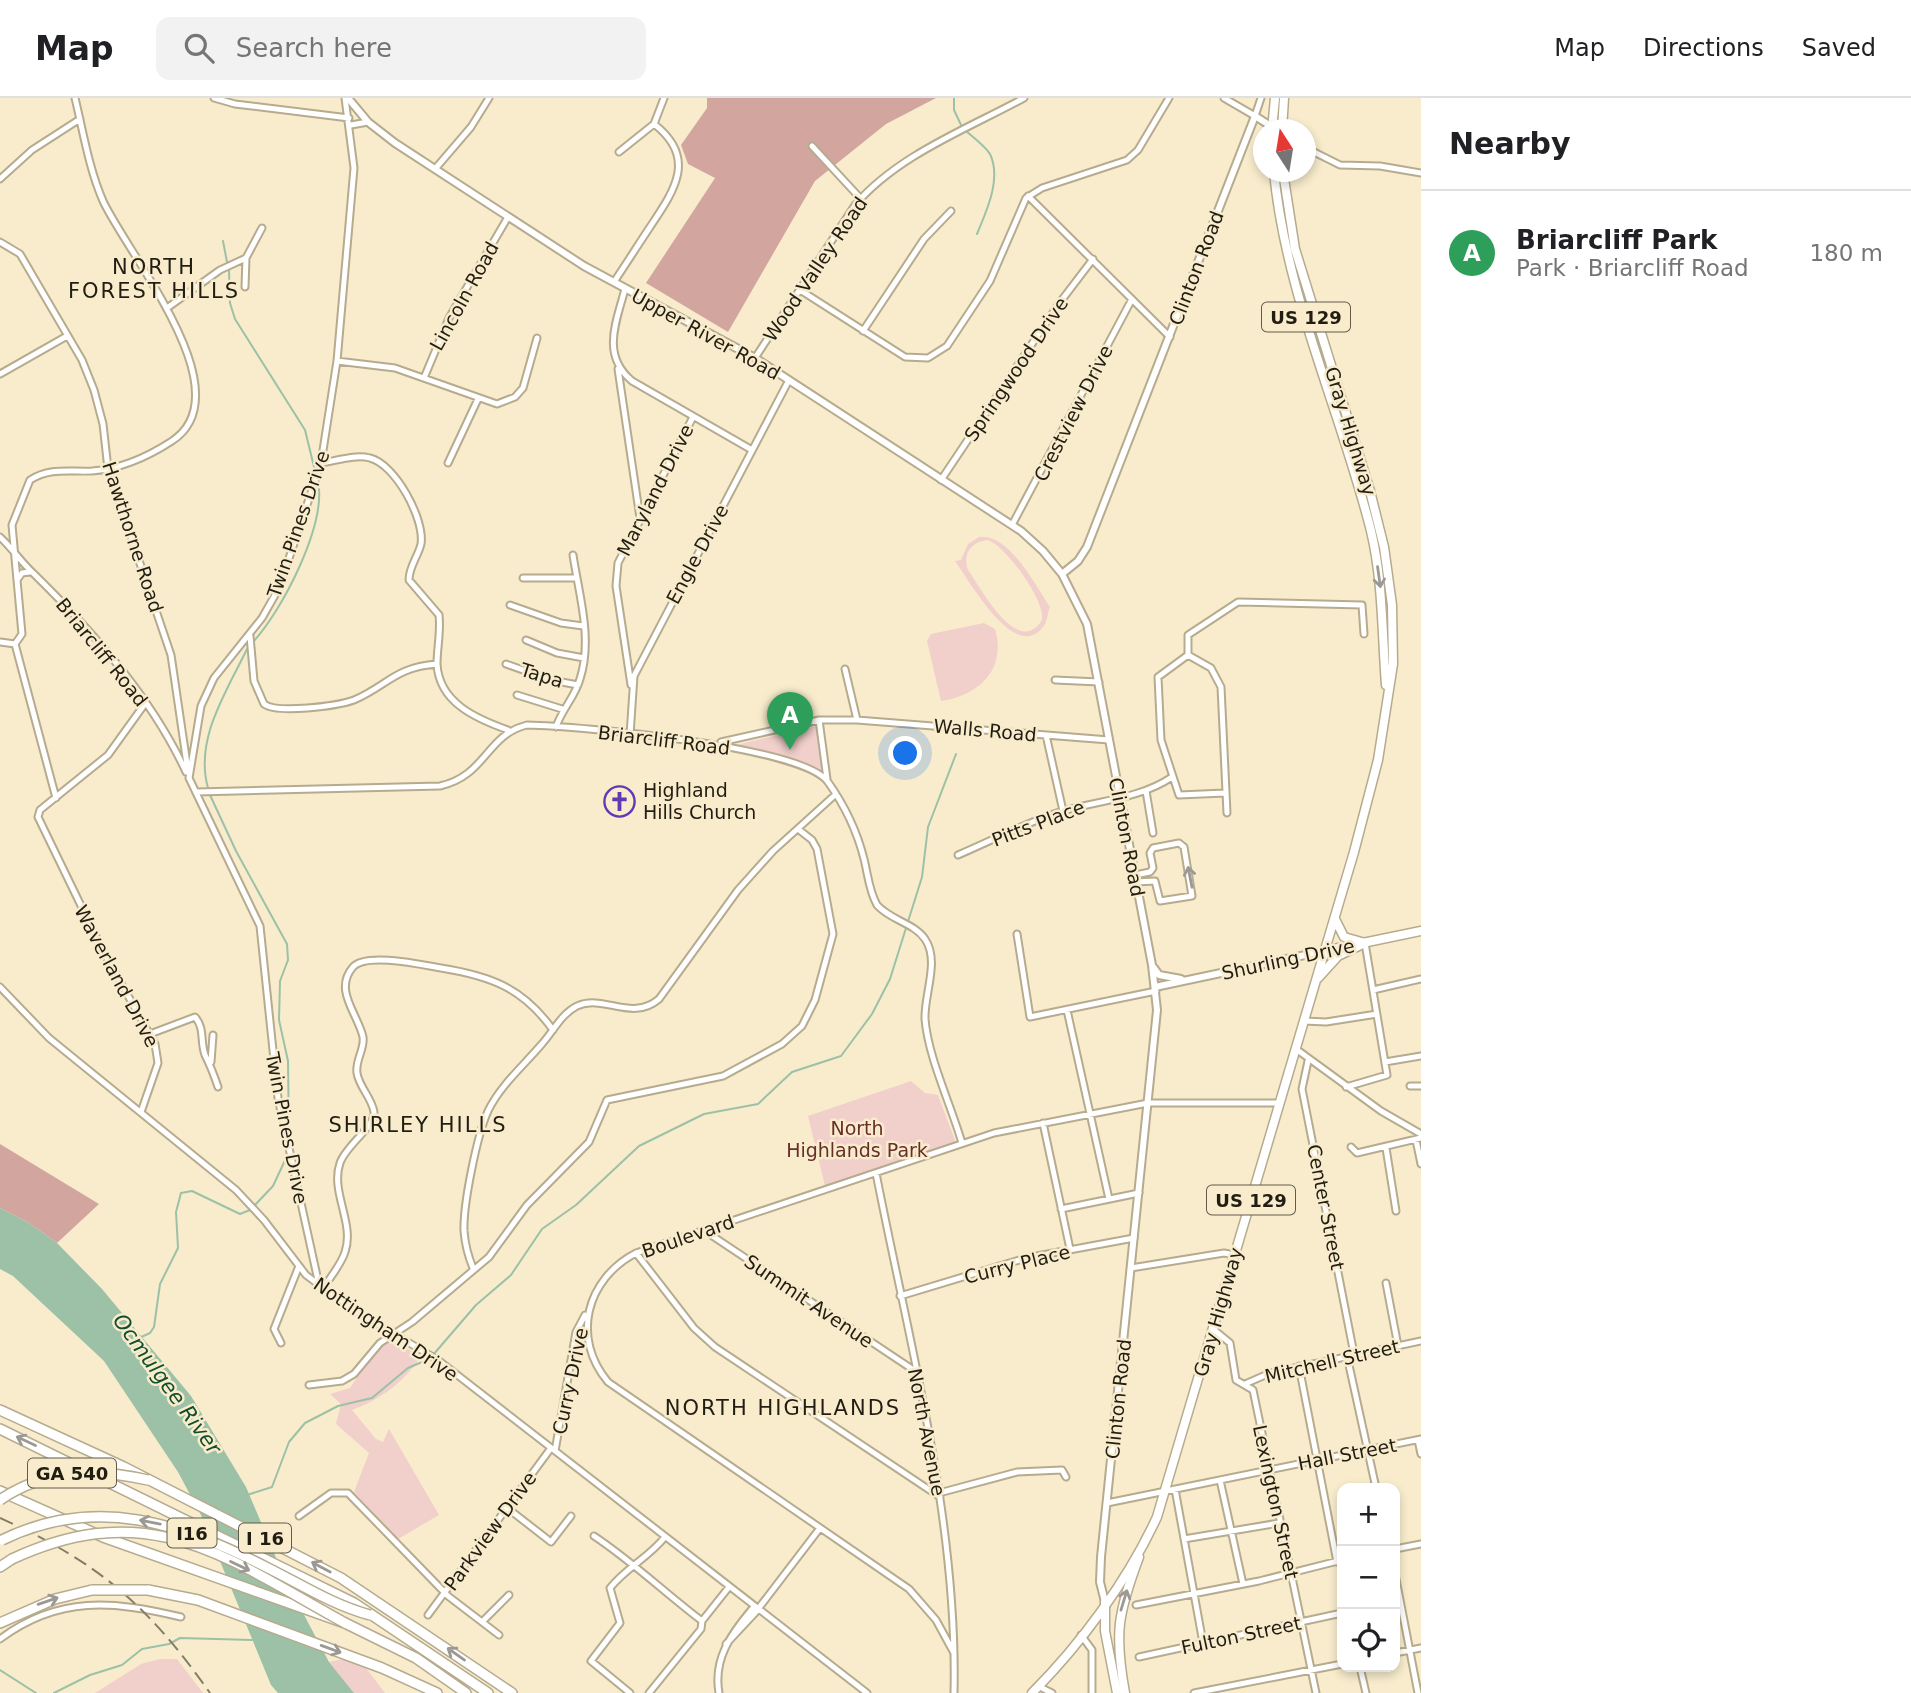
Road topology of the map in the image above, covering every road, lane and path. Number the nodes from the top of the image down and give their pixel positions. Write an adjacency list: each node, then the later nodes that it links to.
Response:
1 (75, 98): 14 (street)
2 (214, 98): 13 (street)
3 (346, 98): 13 (street, Twin Pines Drive); 18 (street, Upper River Road)
4 (489, 98): 24 (street)
5 (664, 98): 19 (street)
6 (1024, 98): 30 (street, Wood Valley Road)
7 (1169, 98): 29 (street)
8 (1224, 98): 12 (street)
9 (1261, 98): 12 (street)
10 (1275, 98): 16 (main road)
11 (1284, 98): 17 (main road)
12 (1255, 116): 15 (street); 45 (street, Clinton Road)
13 (349, 118): 20 (street, Twin Pines Drive)
14 (80, 119): 26 (street); 42 (street)
15 (1260, 119)
16 (1276, 119)
17 (1278, 119)
18 (368, 122): 20 (street); 24 (street, Upper River Road)
19 (654, 124): 22 (street); 37 (street)
20 (351, 125): 48 (street, Twin Pines Drive)
21 (812, 146): 30 (street)
22 (619, 152)
23 (1316, 153): 25 (street)
24 (435, 169): 32 (street, Upper River Road)
25 (1421, 173)
26 (0, 179)
27 (1275, 182): 87 (main road, Gray Highway / US 129, one-way to 87)
28 (1285, 182): 87 (main road, Gray Highway / US 129)
29 (1028, 196): 36 (street); 43 (street)
30 (861, 199): 40 (street, Wood Valley Road)
31 (951, 211): 43 (street)
32 (508, 216): 37 (street, Upper River Road); 51 (street, Lincoln Road)
33 (262, 228): 35 (street)
34 (0, 242): 44 (street, Hawthorne Road)
35 (246, 258): 38 (street); 42 (street)
36 (1093, 260): 41 (street); 59 (street, Springwood Drive)
37 (614, 282): 39 (street, Upper River Road)
38 (245, 287)
39 (625, 289): 47 (street, Upper River Road); 49 (street)
40 (800, 290): 43 (street); 47 (street, Wood Valley Road)
41 (1132, 299): 45 (street); 61 (street, Crestview Drive)
42 (167, 308): 58 (street)
43 (863, 331)
44 (67, 336): 50 (street); 58 (street, Hawthorne Road)
45 (1170, 337): 66 (street, Clinton Road)
46 (537, 338): 53 (street)
47 (755, 358): 52 (street, Upper River Road)
48 (337, 361): 51 (street); 56 (street, Twin Pines Drive)
49 (618, 368): 54 (street); 60 (street)
50 (0, 374)
51 (424, 378): 53 (street)
52 (789, 380): 55 (street, Engle Drive); 59 (street, Upper River Road)
53 (478, 399): 57 (street)
54 (693, 416): 55 (street); 60 (street, Maryland Drive)
55 (752, 450): 85 (street, Engle Drive)
56 (321, 463): 73 (street, Twin Pines Drive); 79 (street)
57 (448, 463)
58 (108, 469): 63 (street); 99 (street, Hawthorne Road)
59 (941, 480): 61 (street, Upper River Road)
60 (640, 518): 85 (street, Maryland Drive)
61 (1012, 525): 66 (street, Upper River Road)
62 (0, 537): 63 (street, Briarcliff Road)
63 (13, 549): 65 (street, Briarcliff Road); 69 (street)
64 (573, 555): 68 (street)
65 (33, 573): 69 (street); 88 (street, Briarcliff Road)
66 (1062, 574): 83 (street, Clinton Road)
67 (523, 578): 68 (street)
68 (576, 578): 71 (street)
69 (17, 580): 76 (street)
70 (510, 605): 71 (street)
71 (583, 626): 78 (street)
72 (1364, 634): 77 (street)
73 (250, 635): 79 (street); 99 (street, Twin Pines Drive)
74 (526, 640): 78 (street)
75 (0, 642): 76 (street)
76 (15, 644): 106 (street)
77 (1188, 655): 98 (street); 103 (street)
78 (584, 658): 84 (street)
79 (437, 664): 93 (street)
80 (506, 664): 84 (street, Tapa)
81 (845, 669): 91 (street)
82 (1055, 680): 83 (street)
83 (1099, 682): 96 (street, Clinton Road)
84 (578, 685): 89 (street)
85 (632, 688): 95 (street, Engle Drive)
86 (517, 695): 89 (street)
87 (1387, 695): 115 (main road, Gray Highway / US 129)
88 (145, 705): 99 (street, Briarcliff Road); 106 (street)
89 (562, 709): 92 (street)
90 (819, 720): 91 (street, Walls Road); 97 (street, Walls Road); 100 (street)
91 (857, 720): 94 (street, Walls Road)
92 (556, 727): 93 (street, Briarcliff Road); 95 (street, Briarcliff Road)
93 (508, 730): 102 (street)
94 (1046, 735): 96 (street, Walls Road); 107 (street)
95 (630, 736): 97 (street, Briarcliff Road)
96 (1109, 740): 105 (street, Clinton Road)
97 (718, 743): 100 (street, Briarcliff Road)
98 (1171, 777): 101 (street, Pitts Place); 103 (street)
99 (189, 778): 102 (street, Twin Pines Drive)
100 (827, 780): 104 (street, Briarcliff Road)
101 (1146, 791): 105 (street, Pitts Place); 110 (street)
102 (196, 792): 166 (street, Twin Pines Drive)
103 (1225, 793): 108 (street)
104 (836, 794): 109 (street); 148 (street, Briarcliff Road)
105 (1120, 796): 107 (street, Pitts Place); 113 (street, Clinton Road)
106 (56, 798): 131 (street, Waverland Drive)
107 (1063, 811): 111 (street, Pitts Place)
108 (1227, 813)
109 (798, 829): 130 (street); 163 (street)
110 (1153, 833)
111 (958, 855)
112 (1153, 868): 113 (street); 114 (street); 114 (street, one-way to 112)
113 (1135, 879): 114 (street); 120 (street, Clinton Road)
114 (1155, 881)
115 (1335, 917): 118 (main road); 119 (main road, Gray Highway / US 129)
116 (1421, 931): 118 (main road, Shurling Drive)
117 (1017, 934): 127 (street)
118 (1365, 943): 119 (main road, Shurling Drive); 123 (main road); 126 (street)
119 (1324, 951): 121 (street, Shurling Drive); 123 (main road, Gray Highway / US 129)
120 (1152, 965): 121 (street); 125 (street, Clinton Road)
121 (1190, 979): 125 (street, Shurling Drive)
122 (1421, 979): 126 (street)
123 (1316, 980): 129 (main road, Gray Highway / US 129)
124 (0, 987): 144 (street, Nottingham Drive)
125 (1156, 989): 127 (street); 142 (street, Clinton Road)
126 (1373, 990): 128 (street)
127 (1067, 1010): 145 (street)
128 (1377, 1014): 129 (street); 137 (street)
129 (1304, 1021): 133 (main road, Gray Highway / US 129)
130 (553, 1030): 163 (street); 166 (street)
131 (150, 1034): 136 (street); 144 (street, Waverland Drive)
132 (213, 1034): 136 (street)
133 (1296, 1049): 135 (street); 143 (main road, Gray Highway / US 129)
134 (1421, 1056): 137 (street)
135 (1308, 1061): 141 (street); 174 (street, Center Street)
136 (211, 1062): 140 (street)
137 (1385, 1062): 141 (street)
138 (1410, 1086): 139 (street)
139 (1421, 1086)
140 (218, 1087)
141 (1346, 1087): 147 (street)
142 (1148, 1103): 143 (street, Boulevard); 145 (street, Boulevard); 153 (street, Clinton Road)
143 (1280, 1103): 161 (main road, Gray Highway / US 129)
144 (141, 1112): 162 (street, Nottingham Drive)
145 (1089, 1114): 146 (street, Boulevard); 154 (street)
146 (1044, 1123): 148 (street, Boulevard); 155 (street)
147 (1419, 1137): 150 (street); 151 (street)
148 (962, 1143): 152 (street, Boulevard)
149 (1351, 1147): 150 (street)
150 (1387, 1148): 156 (street)
151 (1421, 1164)
152 (876, 1173): 157 (street, Boulevard); 167 (street, North Avenue)
153 (1139, 1193): 154 (street); 158 (street, Clinton Road)
154 (1109, 1199): 155 (street)
155 (1061, 1209): 159 (street)
156 (1396, 1210)
157 (705, 1230): 160 (street, Boulevard); 176 (street, Summit Avenue)
158 (1134, 1238): 159 (street, Curry Place); 164 (street, Clinton Road)
159 (1070, 1249): 167 (street, Curry Place)
160 (636, 1254): 168 (street, Boulevard); 194 (street)
161 (1235, 1255): 164 (street); 169 (main road, Gray Highway / US 129)
162 (299, 1266): 166 (street, Nottingham Drive); 172 (street)
163 (473, 1268): 170 (street)
164 (1132, 1268): 196 (street, Clinton Road)
165 (1386, 1283): 173 (street)
166 (321, 1287): 170 (street, Nottingham Drive)
167 (900, 1296): 176 (street, North Avenue)
168 (587, 1312): 182 (street, Curry Drive); 201 (street)
169 (1213, 1329): 177 (street, Lexington Street); 193 (main road, Gray Highway / US 129)
170 (397, 1333): 178 (street); 182 (street, Nottingham Drive)
171 (1421, 1341): 173 (street, Mitchell Street)
172 (281, 1343)
173 (1398, 1346): 174 (street, Mitchell Street)
174 (1351, 1355): 175 (street, Mitchell Street); 183 (street, Center Street)
175 (1299, 1366): 177 (street, Mitchell Street); 185 (street)
176 (915, 1371): 194 (street, North Avenue)
177 (1245, 1384): 186 (street, Lexington Street)
178 (309, 1385)
179 (0, 1410): 188 (highway, bridge)
180 (0, 1429): 225 (highway, one-way to 180)
181 (1420, 1440): 183 (street, Hall Street); 184 (street)
182 (553, 1450): 197 (street, Parkview Drive); 204 (street, Nottingham Drive)
183 (1368, 1450): 185 (street, Hall Street); 190 (street, Center Street)
184 (1421, 1454)
185 (1316, 1460): 186 (street, Hall Street); 208 (street)
186 (1268, 1470): 189 (street, Hall Street); 200 (street, Lexington Street)
187 (1066, 1477): 194 (street)
188 (148, 1480): 195 (highway, GA 540, bridge); 251 (highway, I 16, one-way to 188)
189 (1220, 1480): 191 (street, Hall Street); 202 (street)
190 (1375, 1483)
191 (1175, 1489): 193 (street, Hall Street); 205 (street)
192 (0, 1490): 232 (highway, bridge)
193 (1165, 1491): 196 (street, Hall Street); 210 (main road, Gray Highway / US 129)
194 (939, 1495): 242 (street, North Avenue)
195 (0, 1500)
196 (1107, 1503): 220 (street, Clinton Road)
197 (506, 1507): 199 (street); 217 (street, Parkview Drive)
198 (299, 1516): 217 (street)
199 (571, 1516)
200 (1279, 1524): 202 (street); 214 (street, Lexington Street)
201 (820, 1528): 222 (street); 242 (street)
202 (1232, 1532): 205 (street); 215 (street)
203 (594, 1536): 212 (street)
204 (665, 1537): 212 (street); 216 (street, Nottingham Drive)
205 (1184, 1539): 218 (street)
206 (1, 1541): 225 (highway, I16, one-way to 206, bridge)
207 (1421, 1544): 209 (street)
208 (1337, 1548)
209 (1400, 1548)
210 (1142, 1550): 220 (main road, Gray Highway / US 129); 260 (main road, one-way to 210)
211 (1337, 1562): 214 (street)
212 (635, 1564): 228 (street); 252 (street)
213 (0, 1567): 232 (highway, one-way to 232, bridge)
214 (1291, 1573): 215 (street); 230 (street, Lexington Street)
215 (1243, 1584): 218 (street)
216 (729, 1587): 222 (street, Nottingham Drive); 228 (street)
217 (446, 1592): 226 (street, Parkview Drive); 229 (street)
218 (1192, 1594): 221 (street); 238 (street)
219 (509, 1595): 229 (street)
220 (1105, 1602): 233 (main road, Gray Highway / US 129); 234 (main road)
221 (1136, 1605)
222 (756, 1608): 254 (street); 255 (street, Nottingham Drive)
223 (1400, 1609): 240 (street)
224 (1337, 1614): 230 (street, Fulton Street)
225 (370, 1615): 250 (highway, I16)
226 (428, 1615)
227 (181, 1617): 237 (street)
228 (702, 1620): 253 (street)
229 (482, 1622): 235 (street)
230 (1301, 1622): 238 (street, Fulton Street); 245 (street, Lexington Street)
231 (0, 1623): 248 (highway, one-way to 248, bridge)
232 (345, 1623): 249 (highway)
233 (1087, 1627): 234 (main road); 236 (main road, Gray Highway / US 129)
234 (1105, 1631): 259 (main road)
235 (499, 1635)
236 (1081, 1635): 247 (main road, Gray Highway / US 129); 258 (street)
237 (0, 1639)
238 (1203, 1643): 243 (street, Fulton Street)
239 (1421, 1648): 240 (street)
240 (1410, 1650): 241 (street); 264 (street)
241 (1400, 1652)
242 (954, 1653): 256 (street, North Avenue)
243 (1139, 1657)
244 (1337, 1665): 245 (street)
245 (1311, 1671): 261 (street); 262 (street, Lexington Street)
246 (1361, 1672): 263 (street)
247 (1035, 1690): 257 (street)
248 (437, 1693)
249 (466, 1693)
250 (488, 1693)
251 (512, 1693)
252 (630, 1693)
253 (649, 1693)
254 (719, 1693)
255 (867, 1693)
256 (954, 1693)
257 (1052, 1693)
258 (1091, 1693)
259 (1117, 1693)
260 (1125, 1693)
261 (1194, 1693)
262 (1316, 1693)
263 (1366, 1693)
264 (1418, 1693)

